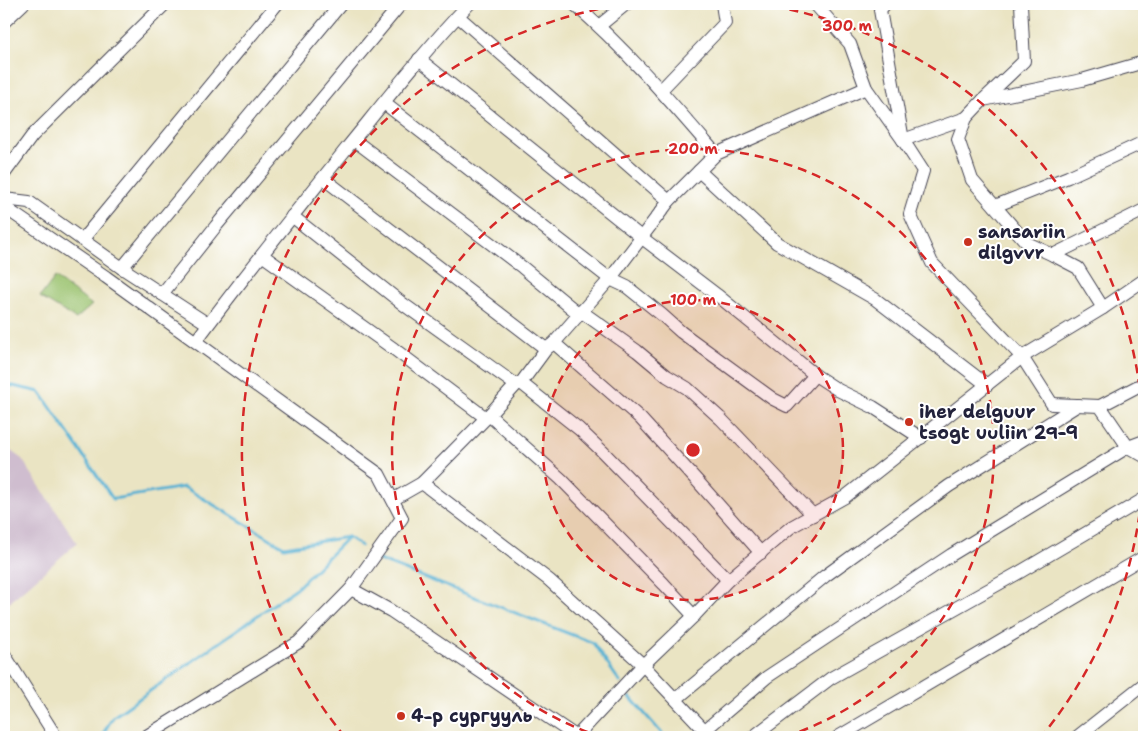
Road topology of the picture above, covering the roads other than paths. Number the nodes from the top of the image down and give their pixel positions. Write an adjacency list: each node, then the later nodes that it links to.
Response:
1 (22, 4): 14 (street)
2 (165, 4): 28 (street)
3 (277, 4): 37 (street)
4 (341, 4): 40 (street)
5 (401, 4): 43 (street)
6 (469, 4): 13 (street)
7 (574, 4): 15 (street)
8 (626, 4): 15 (street)
9 (722, 4): 19 (street)
10 (815, 4): 18 (street)
11 (885, 4): 24 (street)
12 (1021, 4): 20 (street)
13 (459, 17): 16 (street); 31 (street)
14 (4, 22)
15 (599, 26): 19 (street)
16 (420, 59): 21 (street); 36 (street)
17 (1144, 62): 20 (street)
18 (866, 88): 24 (street); 26 (street)
19 (661, 90): 26 (street)
20 (983, 100): 22 (street)
21 (384, 103): 23 (street); 41 (street)
22 (966, 118): 24 (street); 32 (street)
23 (354, 140): 29 (street); 45 (street)
24 (902, 140): 49 (street)
25 (1144, 142): 32 (street)
26 (716, 154): 27 (street)
27 (698, 171): 31 (street); 53 (street)
28 (4, 174)
29 (323, 178): 35 (street); 48 (street)
30 (4, 199): 37 (street)
31 (669, 201): 36 (street)
32 (994, 206): 39 (street)
33 (4, 207): 47 (street)
34 (1144, 210): 39 (street)
35 (292, 216): 38 (street); 52 (street)
36 (641, 237): 41 (street); 50 (street)
37 (82, 240): 40 (street)
38 (262, 255): 46 (street); 56 (street)
39 (1053, 255): 44 (street)
40 (122, 268): 43 (street)
41 (610, 279): 45 (street); 50 (street)
42 (1144, 280): 44 (street)
43 (162, 294): 46 (street)
44 (1103, 308): 49 (street)
45 (580, 313): 48 (street); 64 (street)
46 (208, 324): 47 (street)
47 (196, 341): 62 (street)
48 (550, 346): 52 (street); 65 (street)
49 (1022, 357): 53 (street); 54 (street)
50 (815, 375): 57 (street)
51 (1144, 383): 55 (street)
52 (519, 384): 56 (street); 67 (street)
53 (987, 385): 57 (street)
54 (1078, 405): 55 (street); 73 (street)
55 (1100, 406): 59 (street)
56 (488, 416): 61 (street); 69 (street)
57 (921, 438): 64 (street)
58 (1144, 441): 59 (street)
59 (1128, 447): 60 (street); 75 (street)
60 (1144, 456)
61 (422, 483): 62 (street); 71 (street)
62 (394, 499): 68 (street)
63 (1144, 499): 80 (street)
64 (813, 515): 65 (street)
65 (761, 553): 67 (street)
66 (1144, 557): 81 (street)
67 (728, 580): 69 (street)
68 (351, 589): 74 (street); 79 (street)
69 (694, 616): 71 (street)
70 (4, 654): 76 (street)
71 (643, 665): 73 (street); 79 (street)
72 (1144, 684): 82 (street)
73 (676, 699): 75 (street)
74 (162, 727): 77 (street); 78 (street)
75 (707, 734)
76 (56, 737)
77 (145, 737)
78 (153, 737)
79 (576, 737)
80 (752, 737)
81 (838, 737)
82 (1077, 737)

